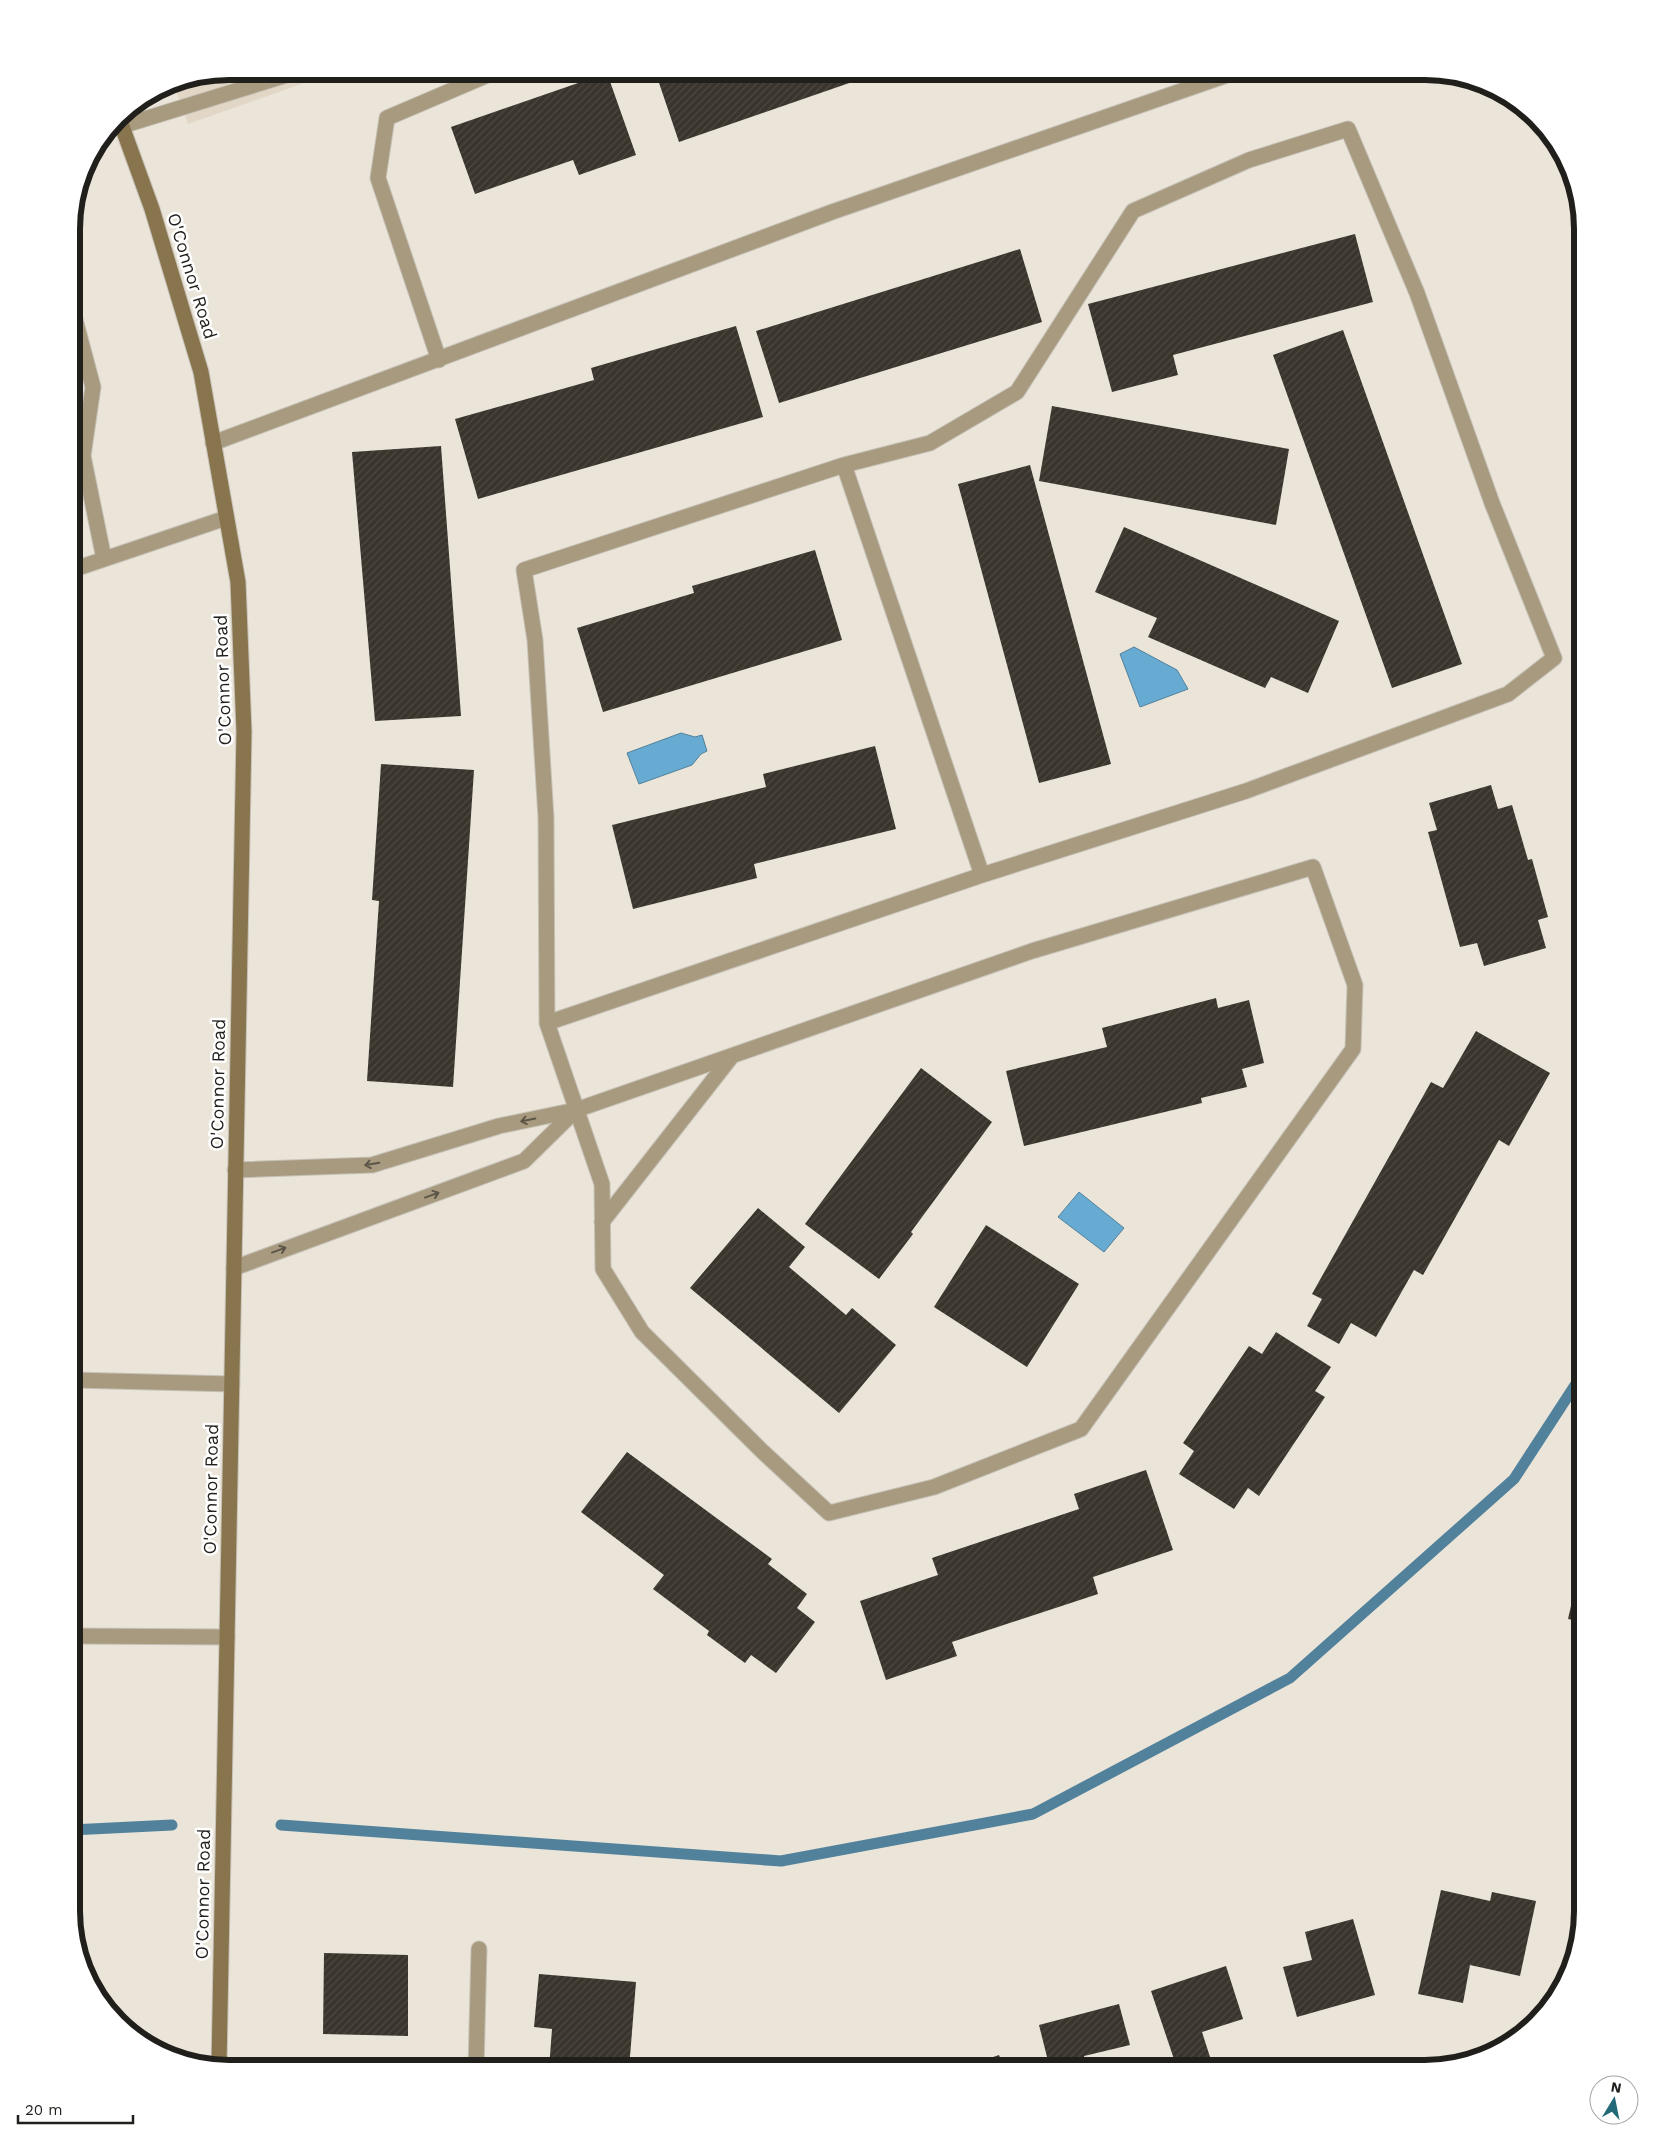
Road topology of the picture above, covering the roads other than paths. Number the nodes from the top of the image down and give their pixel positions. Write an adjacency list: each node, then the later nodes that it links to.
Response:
1 (268, 80): 4 (street)
2 (476, 80): 7 (street)
3 (1213, 80): 7 (street)
4 (129, 119)
5 (122, 127): 8 (main road, O'Connor Road)
6 (80, 338): 9 (street)
7 (439, 360): 8 (street)
8 (213, 443): 12 (main road, O'Connor Road)
9 (80, 445)
10 (844, 465): 15 (street); 15 (street); 16 (street)
11 (80, 469): 13 (street)
12 (226, 518): 13 (street); 19 (main road, O'Connor Road)
13 (104, 560): 14 (street)
14 (80, 568)
15 (982, 875): 16 (street)
16 (547, 1023): 18 (street)
17 (732, 1056): 18 (street); 20 (street); 20 (street)
18 (576, 1110): 19 (street, one-way to 19); 20 (street); 21 (street, one-way to 18)
19 (235, 1170): 21 (main road, O'Connor Road)
20 (602, 1222)
21 (234, 1268): 23 (main road, O'Connor Road)
22 (80, 1380): 23 (street)
23 (232, 1384): 25 (main road, O'Connor Road)
24 (80, 1636): 25 (street)
25 (227, 1637): 27 (main road, O'Connor Road)
26 (479, 1949): 28 (street)
27 (218, 2059)
28 (476, 2060)

